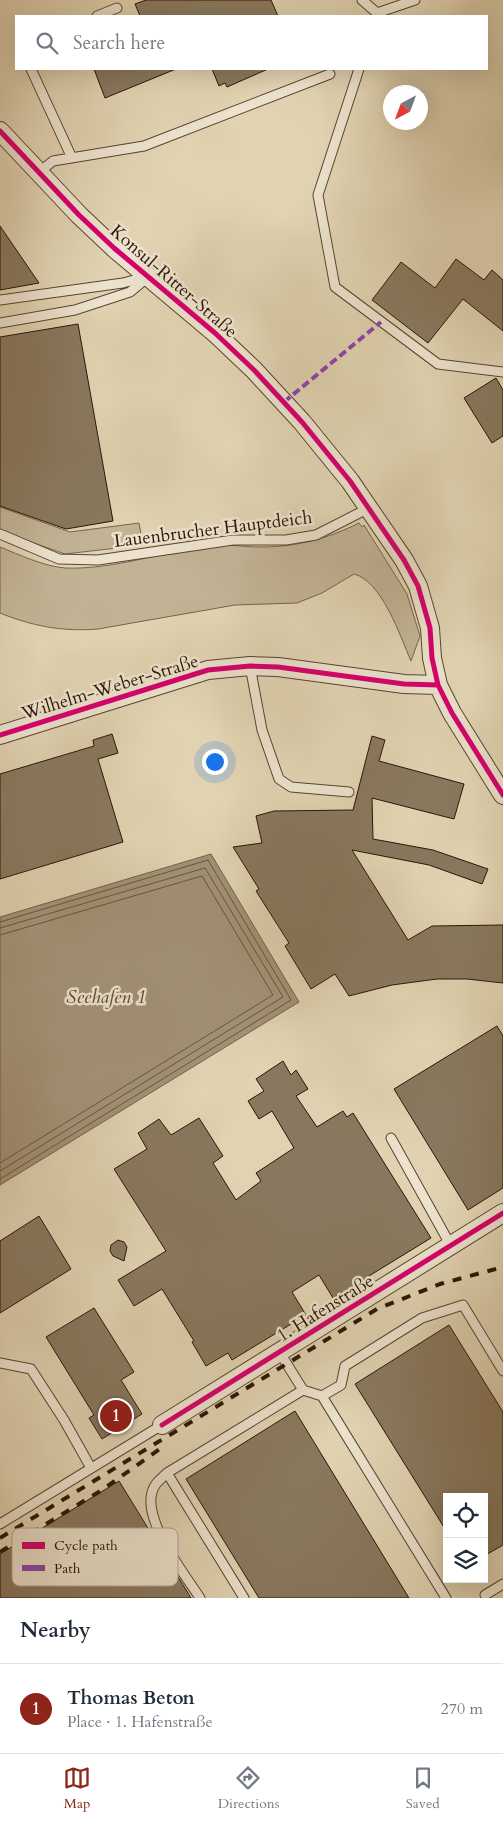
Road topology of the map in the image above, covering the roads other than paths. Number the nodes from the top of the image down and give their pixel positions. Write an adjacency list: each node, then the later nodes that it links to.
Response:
1 (362, 0): 5 (lane)
2 (415, 0): 5 (lane)
3 (117, 8): 4 (lane)
4 (100, 15)
5 (376, 15)
6 (31, 70): 10 (lane)
7 (359, 70): 15 (lane)
8 (330, 74): 10 (lane)
9 (0, 131): 11 (street, Konsul-Ritter-Straße)
10 (72, 158): 11 (lane)
11 (38, 173): 12 (street, Konsul-Ritter-Straße)
12 (148, 277): 13 (lane); 14 (lane); 16 (street, Konsul-Ritter-Straße)
13 (0, 300)
14 (0, 323)
15 (503, 372)
16 (369, 508): 17 (lane, Lauenbrucher Hauptdeich); 19 (street, Konsul-Ritter-Straße)
17 (0, 534)
18 (250, 666): 19 (street, Wilhelm-Weber-Straße); 20 (street, Wilhelm-Weber-Straße); 21 (lane)
19 (438, 685): 22 (street, Konsul-Ritter-Straße)
20 (0, 735)
21 (349, 792)
22 (503, 795)
23 (391, 1138): 25 (lane)
24 (503, 1213): 25 (street, 1. Hafenstraße)
25 (451, 1246): 26 (street, 1. Hafenstraße)
26 (280, 1353): 29 (lane); 31 (street, 1. Hafenstraße)
27 (0, 1363): 32 (lane)
28 (503, 1371): 30 (lane)
29 (303, 1390): 30 (lane); 33 (lane)
30 (322, 1396): 41 (lane)
31 (162, 1425): 32 (lane)
32 (91, 1468): 34 (lane)
33 (167, 1473): 35 (lane); 40 (lane)
34 (0, 1524)
35 (157, 1528)
36 (178, 1562): 39 (lane)
37 (503, 1584): 38 (lane)
38 (485, 1595)
39 (200, 1598)
40 (244, 1598)
41 (446, 1598)

